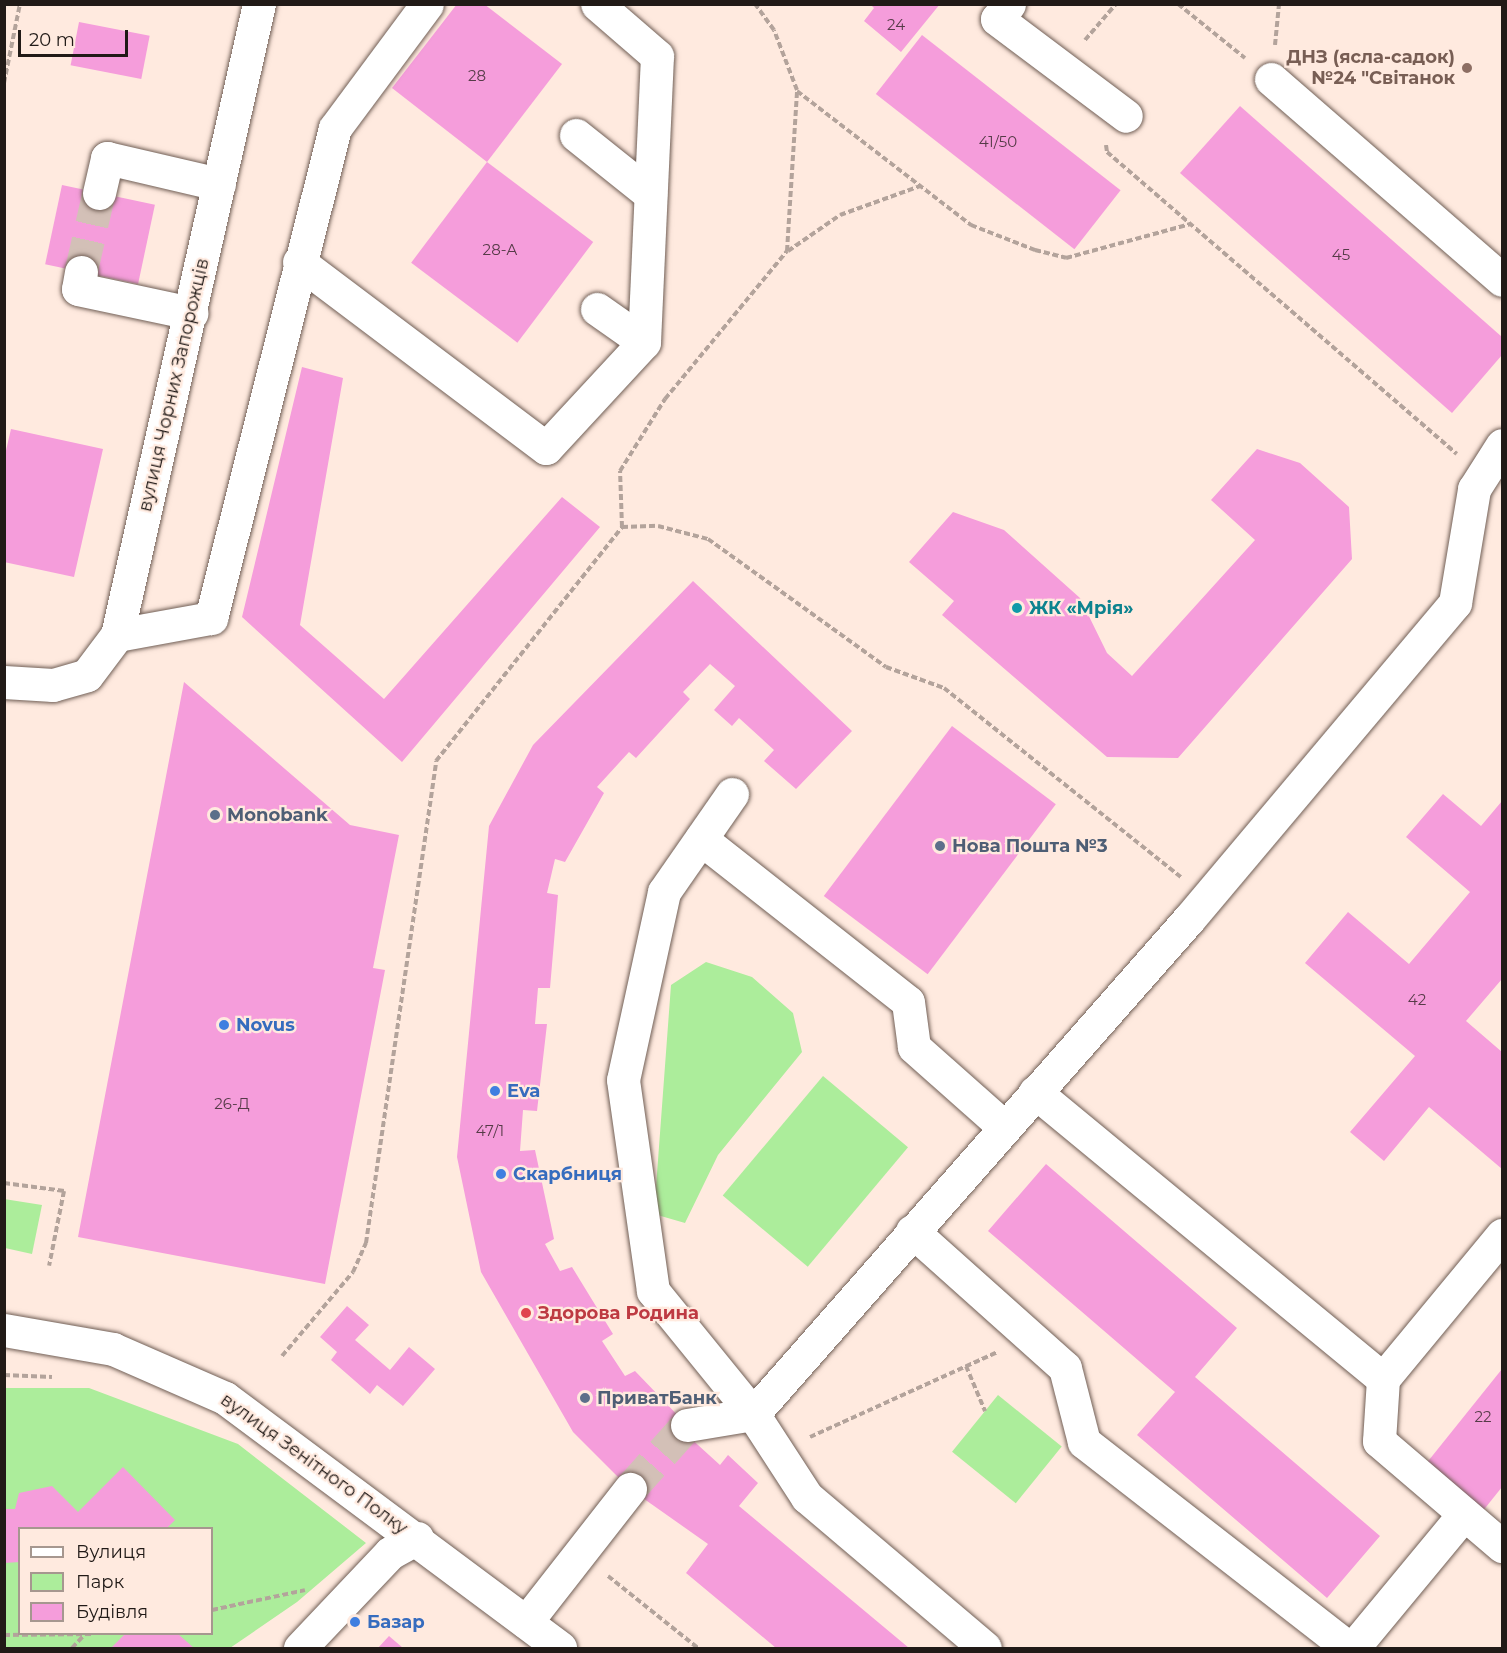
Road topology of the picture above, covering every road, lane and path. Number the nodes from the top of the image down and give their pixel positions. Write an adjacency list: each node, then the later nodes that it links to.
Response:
1 (20, 4): 11 (path)
2 (259, 4): 18 (street, вулиця Чорних Запорожців)
3 (427, 4): 24 (street)
4 (597, 4): 21 (street)
5 (755, 4): 12 (path)
6 (1009, 4): 9 (street)
7 (1116, 4): 9 (path)
8 (1178, 4): 10 (path)
9 (1060, 67): 14 (street)
10 (1271, 79): 26 (street)
11 (4, 83)
12 (797, 90): 19 (path); 23 (path)
13 (4, 98): 17 (path)
14 (1126, 116)
15 (576, 135): 21 (street)
16 (1107, 152): 22 (path)
17 (4, 157)
18 (219, 184): 20 (street); 28 (street, вулиця Чорних Запорожців)
19 (920, 186): 22 (path); 23 (path)
20 (99, 193)
21 (651, 194): 29 (street)
22 (1190, 224): 31 (path)
23 (787, 251): 32 (path)
24 (299, 262): 29 (street); 33 (street)
25 (81, 272): 28 (street)
26 (1503, 280)
27 (597, 309): 29 (street)
28 (191, 313): 33 (street, вулиця Чорних Запорожців)
29 (644, 342)
30 (1503, 445): 31 (street)
31 (1482, 476): 37 (street)
32 (622, 527): 37 (path); 46 (path)
33 (117, 635): 34 (street, вулиця Чорних Запорожців)
34 (4, 682)
35 (732, 794): 36 (street)
36 (701, 838): 39 (street); 52 (street)
37 (1207, 898): 38 (street)
38 (1035, 1092): 39 (street); 50 (street)
39 (1004, 1127): 41 (street)
40 (4, 1183): 43 (path)
41 (912, 1231): 45 (street); 52 (street)
42 (1503, 1235): 50 (street)
43 (49, 1266)
44 (4, 1330): 57 (street, вулиця Зенітного Полку)
45 (1030, 1337): 47 (path); 70 (street)
46 (282, 1356)
47 (966, 1366): 51 (path); 54 (path)
48 (4, 1375): 49 (path)
49 (61, 1377)
50 (1383, 1379): 56 (street)
51 (985, 1411)
52 (753, 1414): 53 (street); 54 (street)
53 (687, 1425)
54 (778, 1452): 69 (street)
55 (630, 1489): 59 (street)
56 (1464, 1514): 58 (street); 70 (street)
57 (417, 1538): 62 (street, вулиця Зенітного Полку); 66 (street)
58 (1503, 1546)
59 (582, 1554): 62 (street); 68 (path)
60 (313, 1588): 61 (path)
61 (213, 1610)
62 (526, 1622): 67 (street, вулиця Зенітного Полку)
63 (4, 1635): 64 (path)
64 (83, 1635): 65 (path)
65 (72, 1648)
66 (300, 1648)
67 (560, 1648)
68 (698, 1648)
69 (985, 1648)
70 (1351, 1648)

